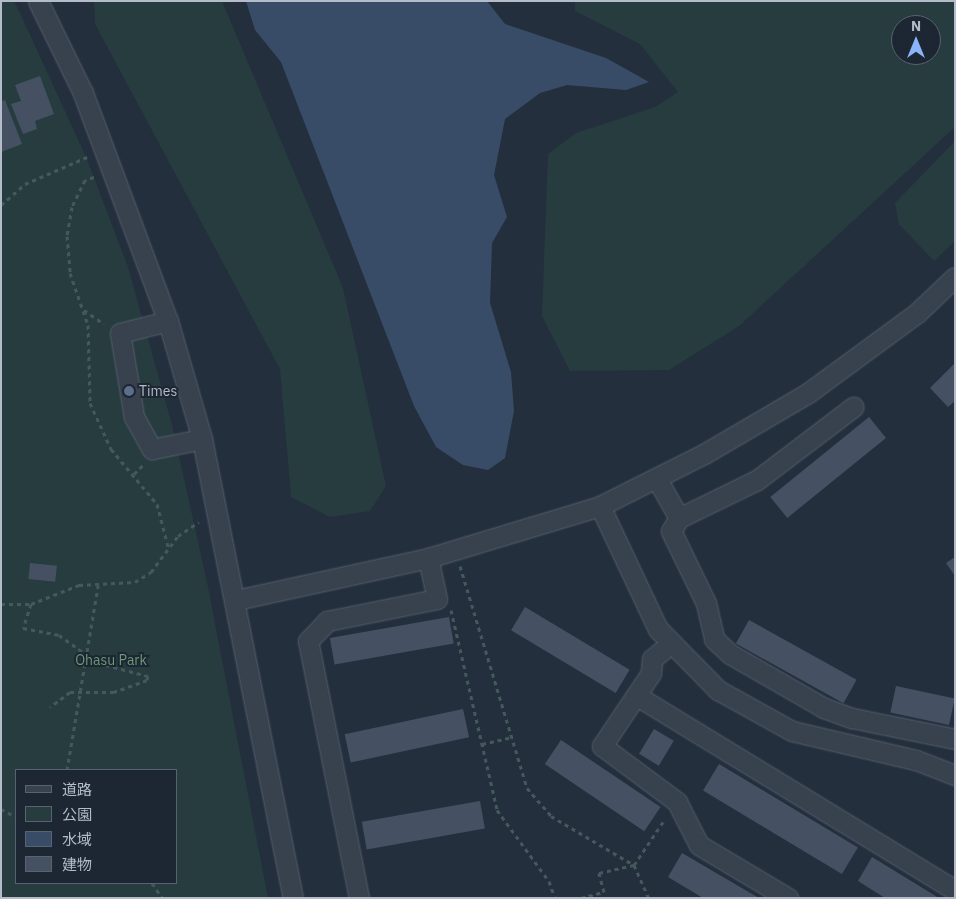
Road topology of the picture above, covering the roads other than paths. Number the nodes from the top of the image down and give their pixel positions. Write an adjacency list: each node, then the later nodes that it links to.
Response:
1 (38, 1): 3 (street)
2 (955, 277): 6 (street)
3 (168, 321): 5 (street); 5 (street)
4 (853, 407): 8 (street)
5 (202, 440): 10 (street)
6 (657, 478): 7 (street); 8 (street)
7 (600, 506): 9 (street); 11 (street)
8 (679, 518): 13 (street)
9 (428, 558): 10 (street); 17 (street)
10 (236, 600): 16 (street)
11 (670, 644): 12 (street); 14 (street)
12 (637, 696): 15 (street); 18 (street)
13 (955, 740)
14 (955, 775)
15 (955, 890)
16 (293, 898)
17 (359, 898)
18 (788, 898)

